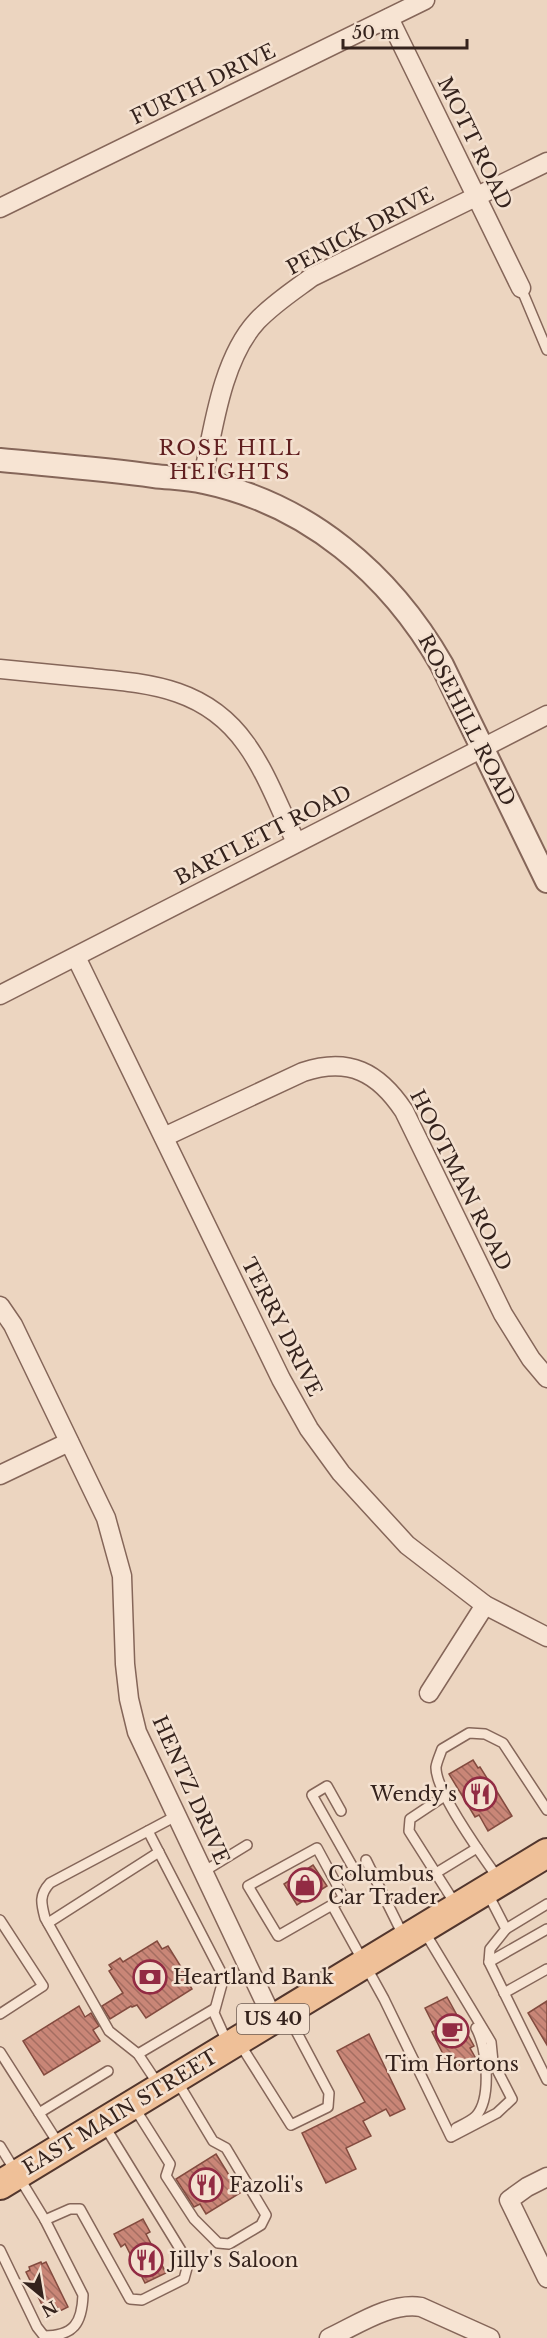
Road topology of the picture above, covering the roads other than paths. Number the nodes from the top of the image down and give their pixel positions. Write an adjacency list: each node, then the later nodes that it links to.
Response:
1 (425, 0): 2 (street, FURTH DRIVE)
2 (389, 18): 4 (street, MOTT ROAD); 5 (street, FURTH DRIVE)
3 (547, 162): 4 (street, PENICK DRIVE)
4 (475, 197): 6 (street, MOTT ROAD); 9 (street, PENICK DRIVE)
5 (0, 208)
6 (521, 288): 7 (lane)
7 (547, 350)
8 (0, 460): 9 (street, ROSEHILL ROAD)
9 (202, 482): 12 (street, ROSEHILL ROAD)
10 (0, 669): 13 (street)
11 (547, 715): 12 (street, BARTLETT ROAD)
12 (482, 748): 13 (street, BARTLETT ROAD); 14 (street, ROSEHILL ROAD)
13 (296, 842): 15 (street, BARTLETT ROAD)
14 (547, 881)
15 (76, 957): 16 (street, BARTLETT ROAD); 17 (street, TERRY DRIVE)
16 (0, 995)
17 (164, 1137): 19 (street, HOOTMAN ROAD); 22 (street, TERRY DRIVE)
18 (0, 1306): 20 (street, HENTZ DRIVE)
19 (547, 1378)
20 (69, 1442): 21 (street); 28 (street, HENTZ DRIVE)
21 (0, 1475)
22 (485, 1605): 23 (street, TERRY DRIVE); 24 (street)
23 (547, 1637)
24 (429, 1693)
25 (446, 1795): 26 (lane); 31 (lane); 36 (lane)
26 (547, 1810)
27 (340, 1811): 37 (lane)
28 (176, 1816): 29 (lane); 35 (street, HENTZ DRIVE)
29 (144, 1832): 32 (lane); 43 (lane)
30 (247, 1845): 35 (lane)
31 (477, 1848): 36 (lane); 38 (lane)
32 (159, 1852): 43 (lane); 52 (lane)
33 (547, 1853): 38 (main road, EAST MAIN STREET / US 40)
34 (366, 1860): 37 (lane)
35 (203, 1872): 54 (street, HENTZ DRIVE)
36 (436, 1873): 41 (lane)
37 (374, 1877): 46 (lane)
38 (493, 1886): 41 (main road, EAST MAIN STREET / US 40); 44 (lane)
39 (547, 1904): 44 (lane)
40 (332, 1905): 40 (lane); 48 (lane)
41 (458, 1907): 46 (main road, EAST MAIN STREET / US 40)
42 (0, 1920): 53 (lane)
43 (48, 1923): 57 (lane)
44 (507, 1929): 47 (lane)
45 (547, 1929): 47 (lane)
46 (413, 1934): 48 (main road, EAST MAIN STREET / US 40); 50 (lane)
47 (489, 1962): 51 (lane)
48 (364, 1964): 54 (main road, EAST MAIN STREET / US 40); 64 (lane)
49 (547, 1968): 51 (lane)
50 (457, 1987): 64 (lane); 64 (lane)
51 (504, 1993): 59 (lane)
52 (214, 2009): 55 (lane); 57 (lane)
53 (0, 2014)
54 (280, 2015): 55 (main road, EAST MAIN STREET / US 40); 55 (lane)
55 (234, 2043): 60 (main road, EAST MAIN STREET / US 40)
56 (0, 2052): 62 (lane)
57 (138, 2054): 60 (lane)
58 (108, 2070): 62 (lane)
59 (547, 2080)
60 (168, 2083): 61 (main road, EAST MAIN STREET / US 40); 61 (lane)
61 (133, 2104): 63 (main road, EAST MAIN STREET / US 40)
62 (39, 2113): 66 (lane)
63 (103, 2123): 66 (main road, EAST MAIN STREET / US 40); 69 (lane)
64 (448, 2132)
65 (0, 2146): 68 (lane)
66 (61, 2148): 68 (main road, EAST MAIN STREET / US 40)
67 (547, 2177): 71 (street)
68 (9, 2180): 69 (lane)
69 (45, 2220): 70 (lane)
70 (0, 2250)
71 (547, 2278)
72 (329, 2338): 73 (street)
73 (490, 2338)

